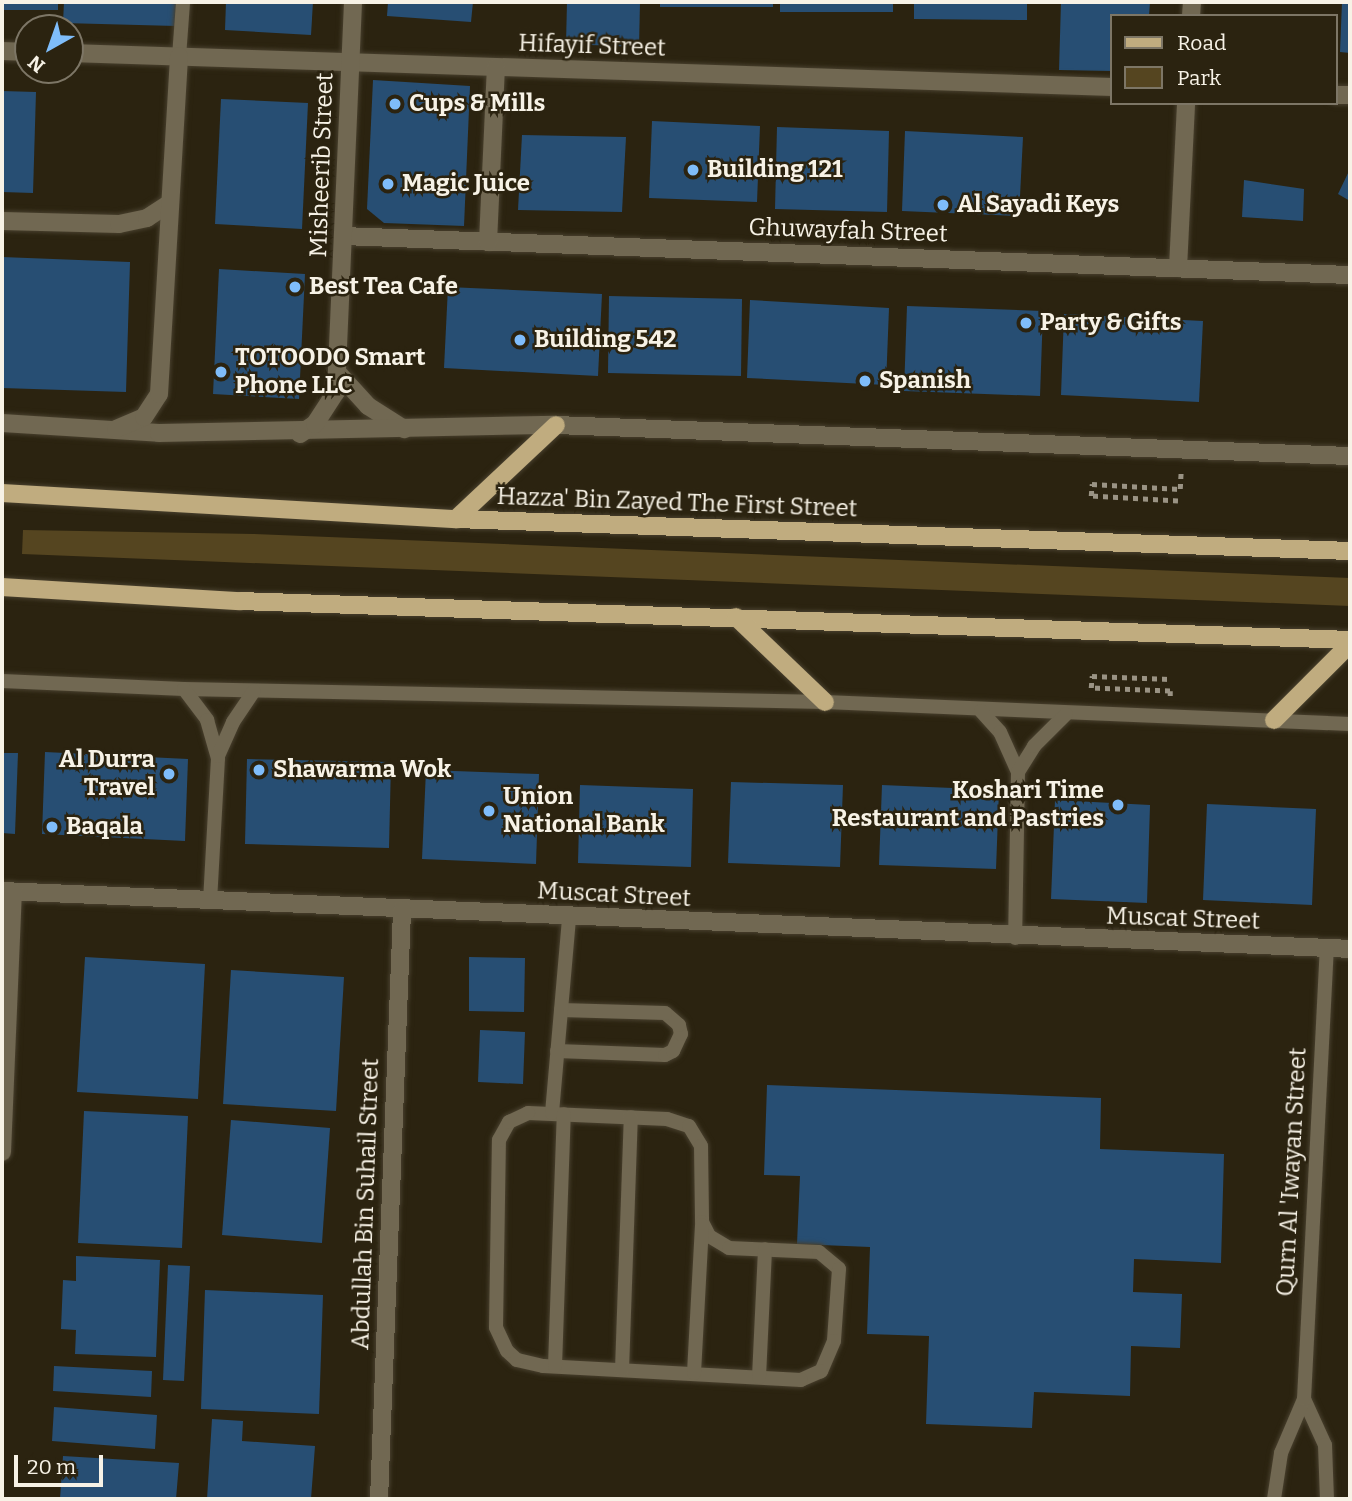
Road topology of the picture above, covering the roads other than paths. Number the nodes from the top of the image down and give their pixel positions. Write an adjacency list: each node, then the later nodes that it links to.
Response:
1 (183, 2): 4 (lane)
2 (353, 2): 5 (street, Misheerib Street)
3 (84, 54): 4 (street, Hifayif Street)
4 (179, 57): 5 (street, Hifayif Street); 9 (street)
5 (351, 63): 6 (street, Hifayif Street); 11 (street, Misheerib Street)
6 (496, 67): 7 (street, Hifayif Street); 12 (street)
7 (1110, 88)
8 (1186, 105): 13 (street)
9 (170, 203): 10 (street); 18 (street)
10 (2, 221)
11 (343, 236): 12 (street, Ghuwayfah Street); 15 (street, Misheerib Street)
12 (488, 242): 13 (street, Ghuwayfah Street)
13 (1178, 268): 14 (street, Ghuwayfah Street)
14 (1350, 275)
15 (338, 373): 19 (street); 20 (street, Misheerib Street)
16 (2, 424): 18 (street)
17 (556, 425): 19 (street); 21 (street); 23 (main road)
18 (106, 429): 20 (street)
19 (406, 430): 20 (street)
20 (300, 434)
21 (1350, 456)
22 (2, 493): 23 (main road, Hazza' Bin Zayed The First Street)
23 (456, 519): 24 (main road, Hazza' Bin Zayed The First Street)
24 (1350, 551)
25 (2, 587): 26 (main road)
26 (736, 617): 27 (main road); 31 (main road)
27 (1350, 642): 34 (main road)
28 (2, 681): 29 (lane)
29 (184, 690): 30 (lane); 36 (lane)
30 (254, 691): 31 (lane); 36 (lane)
31 (825, 702): 32 (lane)
32 (981, 711): 33 (lane); 37 (lane)
33 (1066, 714): 34 (lane); 37 (lane)
34 (1274, 720): 35 (lane)
35 (1350, 724)
36 (218, 758): 39 (lane)
37 (1018, 772): 42 (lane)
38 (7, 891): 39 (street, Muscat Street); 49 (street)
39 (210, 901): 40 (street, Muscat Street)
40 (402, 910): 41 (street, Muscat Street); 57 (street, Abdullah Bin Suhail Street)
41 (569, 917): 42 (street, Muscat Street); 45 (lane)
42 (1015, 938): 43 (street, Muscat Street)
43 (1326, 948): 44 (street, Muscat Street); 56 (lane, Qurn Al 'Iwayan Street)
44 (1350, 949)
45 (561, 1010): 46 (lane); 46 (lane)
46 (557, 1051): 47 (lane)
47 (558, 1113): 48 (lane); 52 (lane); 52 (lane)
48 (631, 1117): 50 (lane); 53 (lane)
49 (2, 1152)
50 (702, 1222): 51 (lane); 54 (lane)
51 (765, 1249): 55 (lane); 55 (lane)
52 (555, 1366): 53 (lane)
53 (622, 1370): 54 (lane)
54 (694, 1374): 55 (lane)
55 (759, 1377)
56 (1304, 1399): 58 (lane, Qurn Al 'Iwayan Street); 59 (lane, Qurn Al 'Iwayan Street)
57 (379, 1499)
58 (1274, 1499)
59 (1327, 1499)

